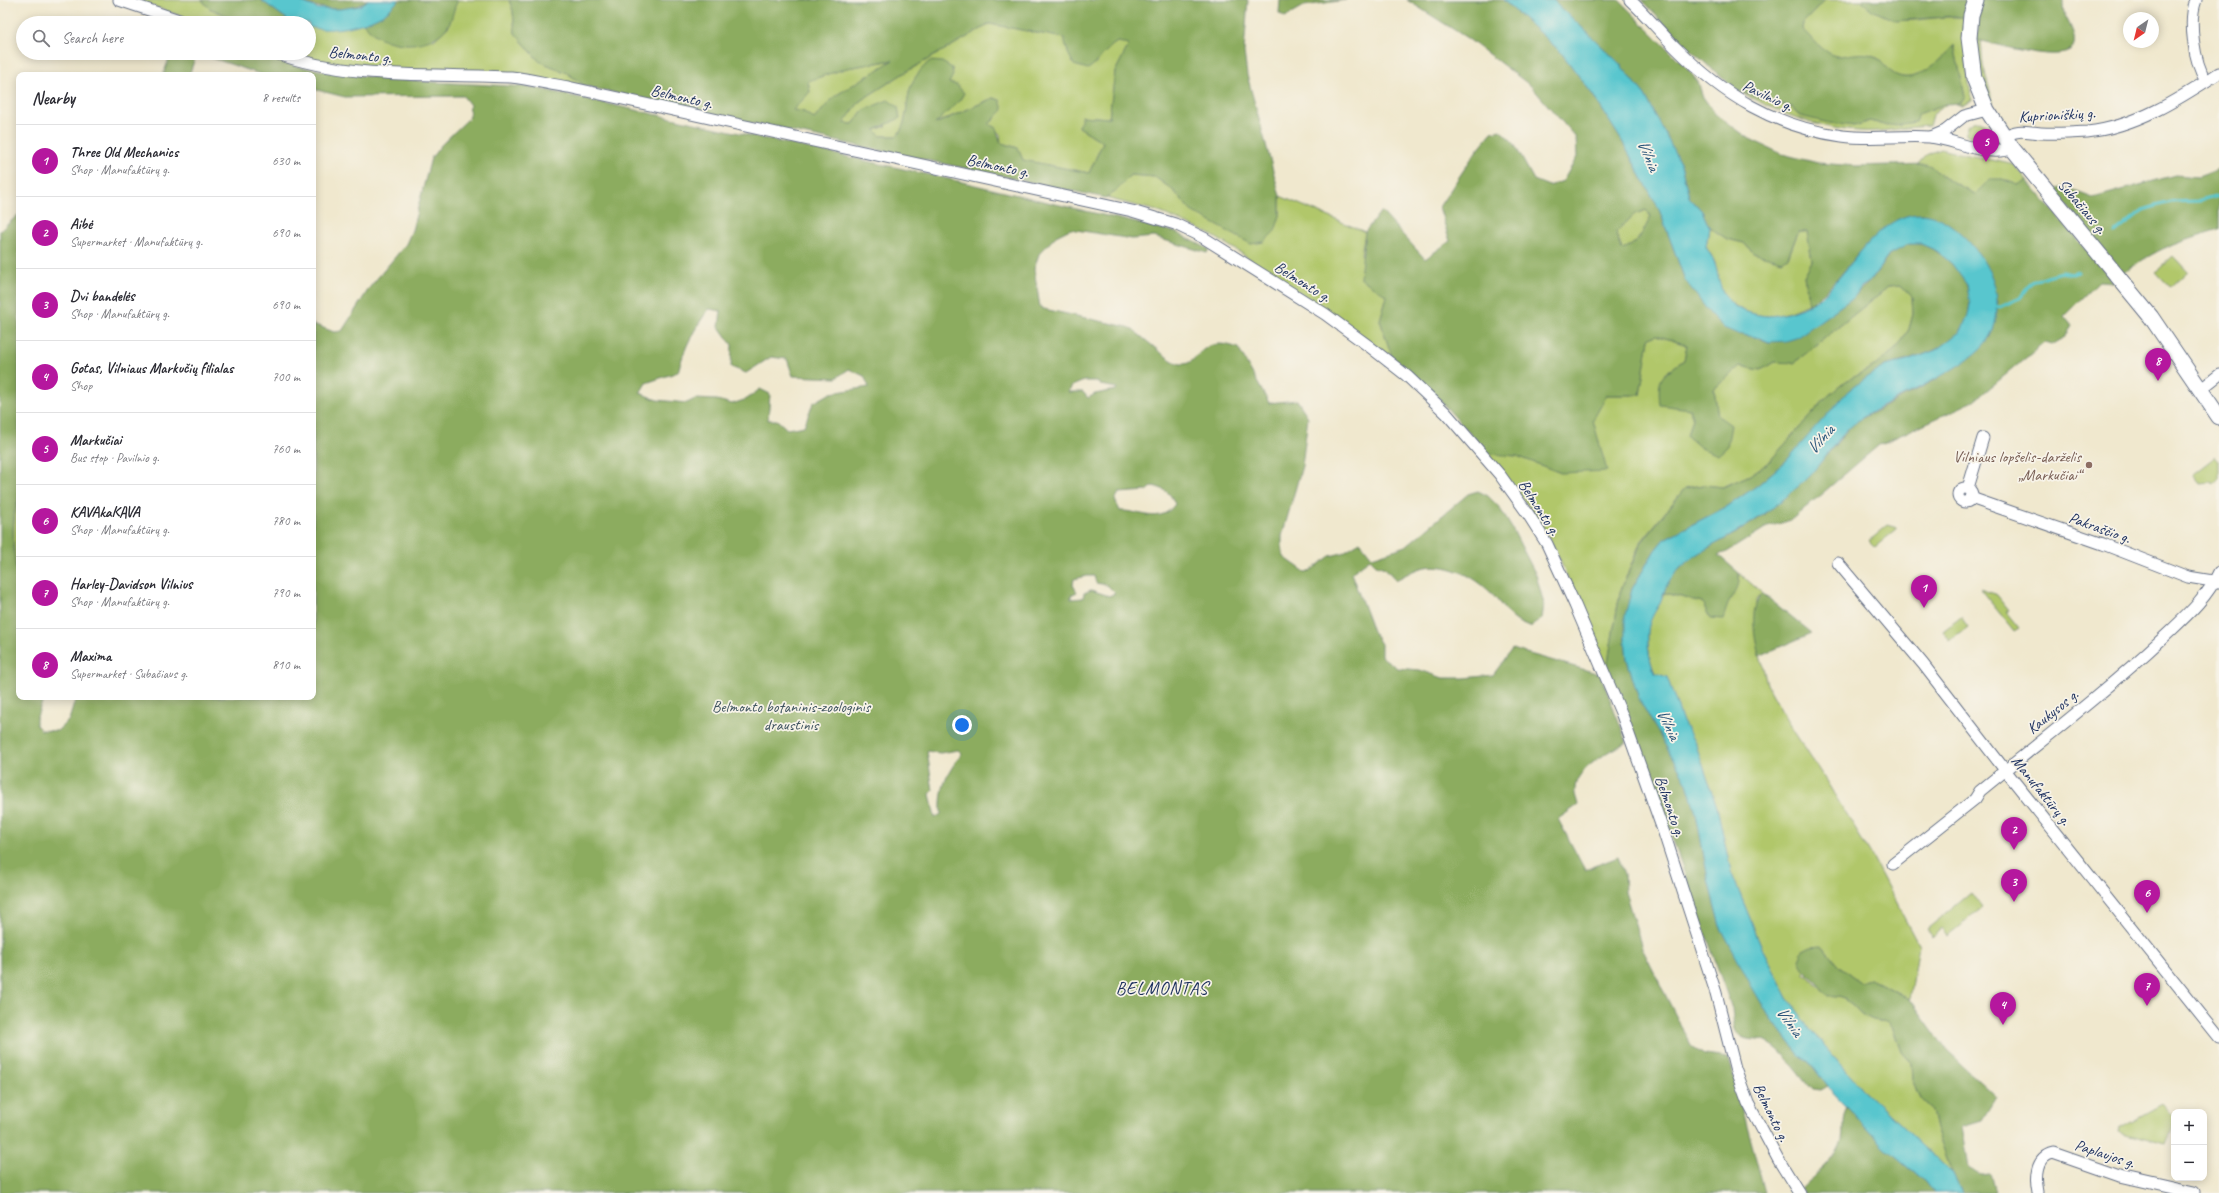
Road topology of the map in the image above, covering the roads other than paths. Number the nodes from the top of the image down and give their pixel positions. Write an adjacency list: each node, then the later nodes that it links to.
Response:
1 (119, 0): 5 (street)
2 (1630, 0): 11 (street, Pavilnio g.)
3 (1976, 0): 9 (street, Subačiaus g.)
4 (2196, 0): 8 (street)
5 (167, 16)
6 (300, 60): 23 (street, Belmonto g.)
7 (2219, 73): 8 (street, Kuprioniškių g.)
8 (2206, 81): 13 (street, Kuprioniškių g.)
9 (1987, 110): 10 (street, Pavilnio g.); 13 (street, Subačiaus g.)
10 (1952, 127): 11 (street, Pavilnio g.); 12 (street)
11 (1930, 137): 12 (street, Pavilnio g.)
12 (1958, 142): 13 (street, Pavilnio g.)
13 (2008, 142): 15 (street, Subačiaus g.)
14 (2219, 375): 15 (street)
15 (2200, 390): 16 (street, Subačiaus g.)
16 (2219, 417)
17 (1983, 438): 19 (street, Pakraščio g.)
18 (1838, 563): 20 (street, Manufaktūrų g.)
19 (2218, 578): 20 (street, Kaukysos g.)
20 (2005, 770): 21 (street, Kaukysos g.); 22 (street, Manufaktūrų g.)
21 (1893, 864)
22 (2219, 1037)
23 (1799, 1193)
24 (2038, 1193): 25 (street, Paplaujos g.)
25 (2194, 1193)

